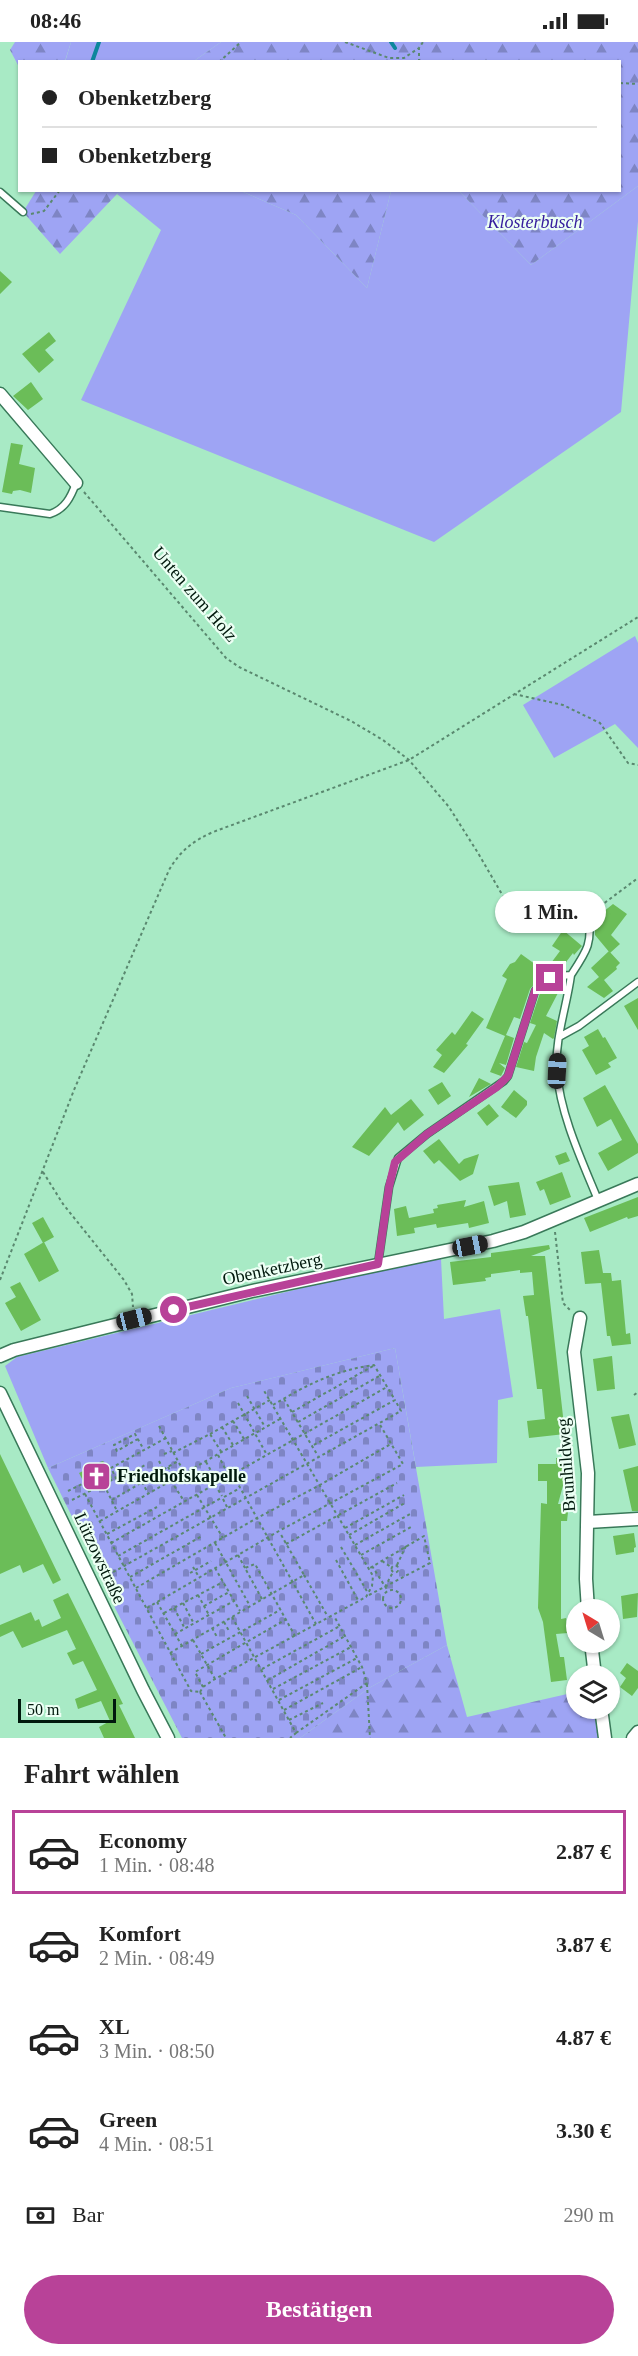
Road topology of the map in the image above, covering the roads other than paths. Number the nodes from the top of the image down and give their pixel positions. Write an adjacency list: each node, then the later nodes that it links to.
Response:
1 (0, 192): 2 (lane)
2 (23, 212)
3 (0, 394): 4 (street)
4 (76, 483): 5 (lane)
5 (0, 507)
6 (588, 914): 7 (lane)
7 (571, 975): 9 (lane); 12 (lane)
8 (638, 982): 9 (lane)
9 (559, 1037): 11 (lane)
10 (638, 1184): 11 (street, Obenketzberg)
11 (598, 1200): 12 (street, Obenketzberg)
12 (378, 1264): 14 (street, Obenketzberg)
13 (580, 1318): 17 (street, Brunhildweg)
14 (0, 1356)
15 (0, 1393): 21 (street, Lützowstraße)
16 (638, 1519): 17 (street)
17 (588, 1521): 18 (street, Brunhildweg)
18 (587, 1599)
19 (602, 1719): 22 (street)
20 (638, 1732): 23 (street)
21 (168, 1738)
22 (605, 1738)
23 (633, 1738)

